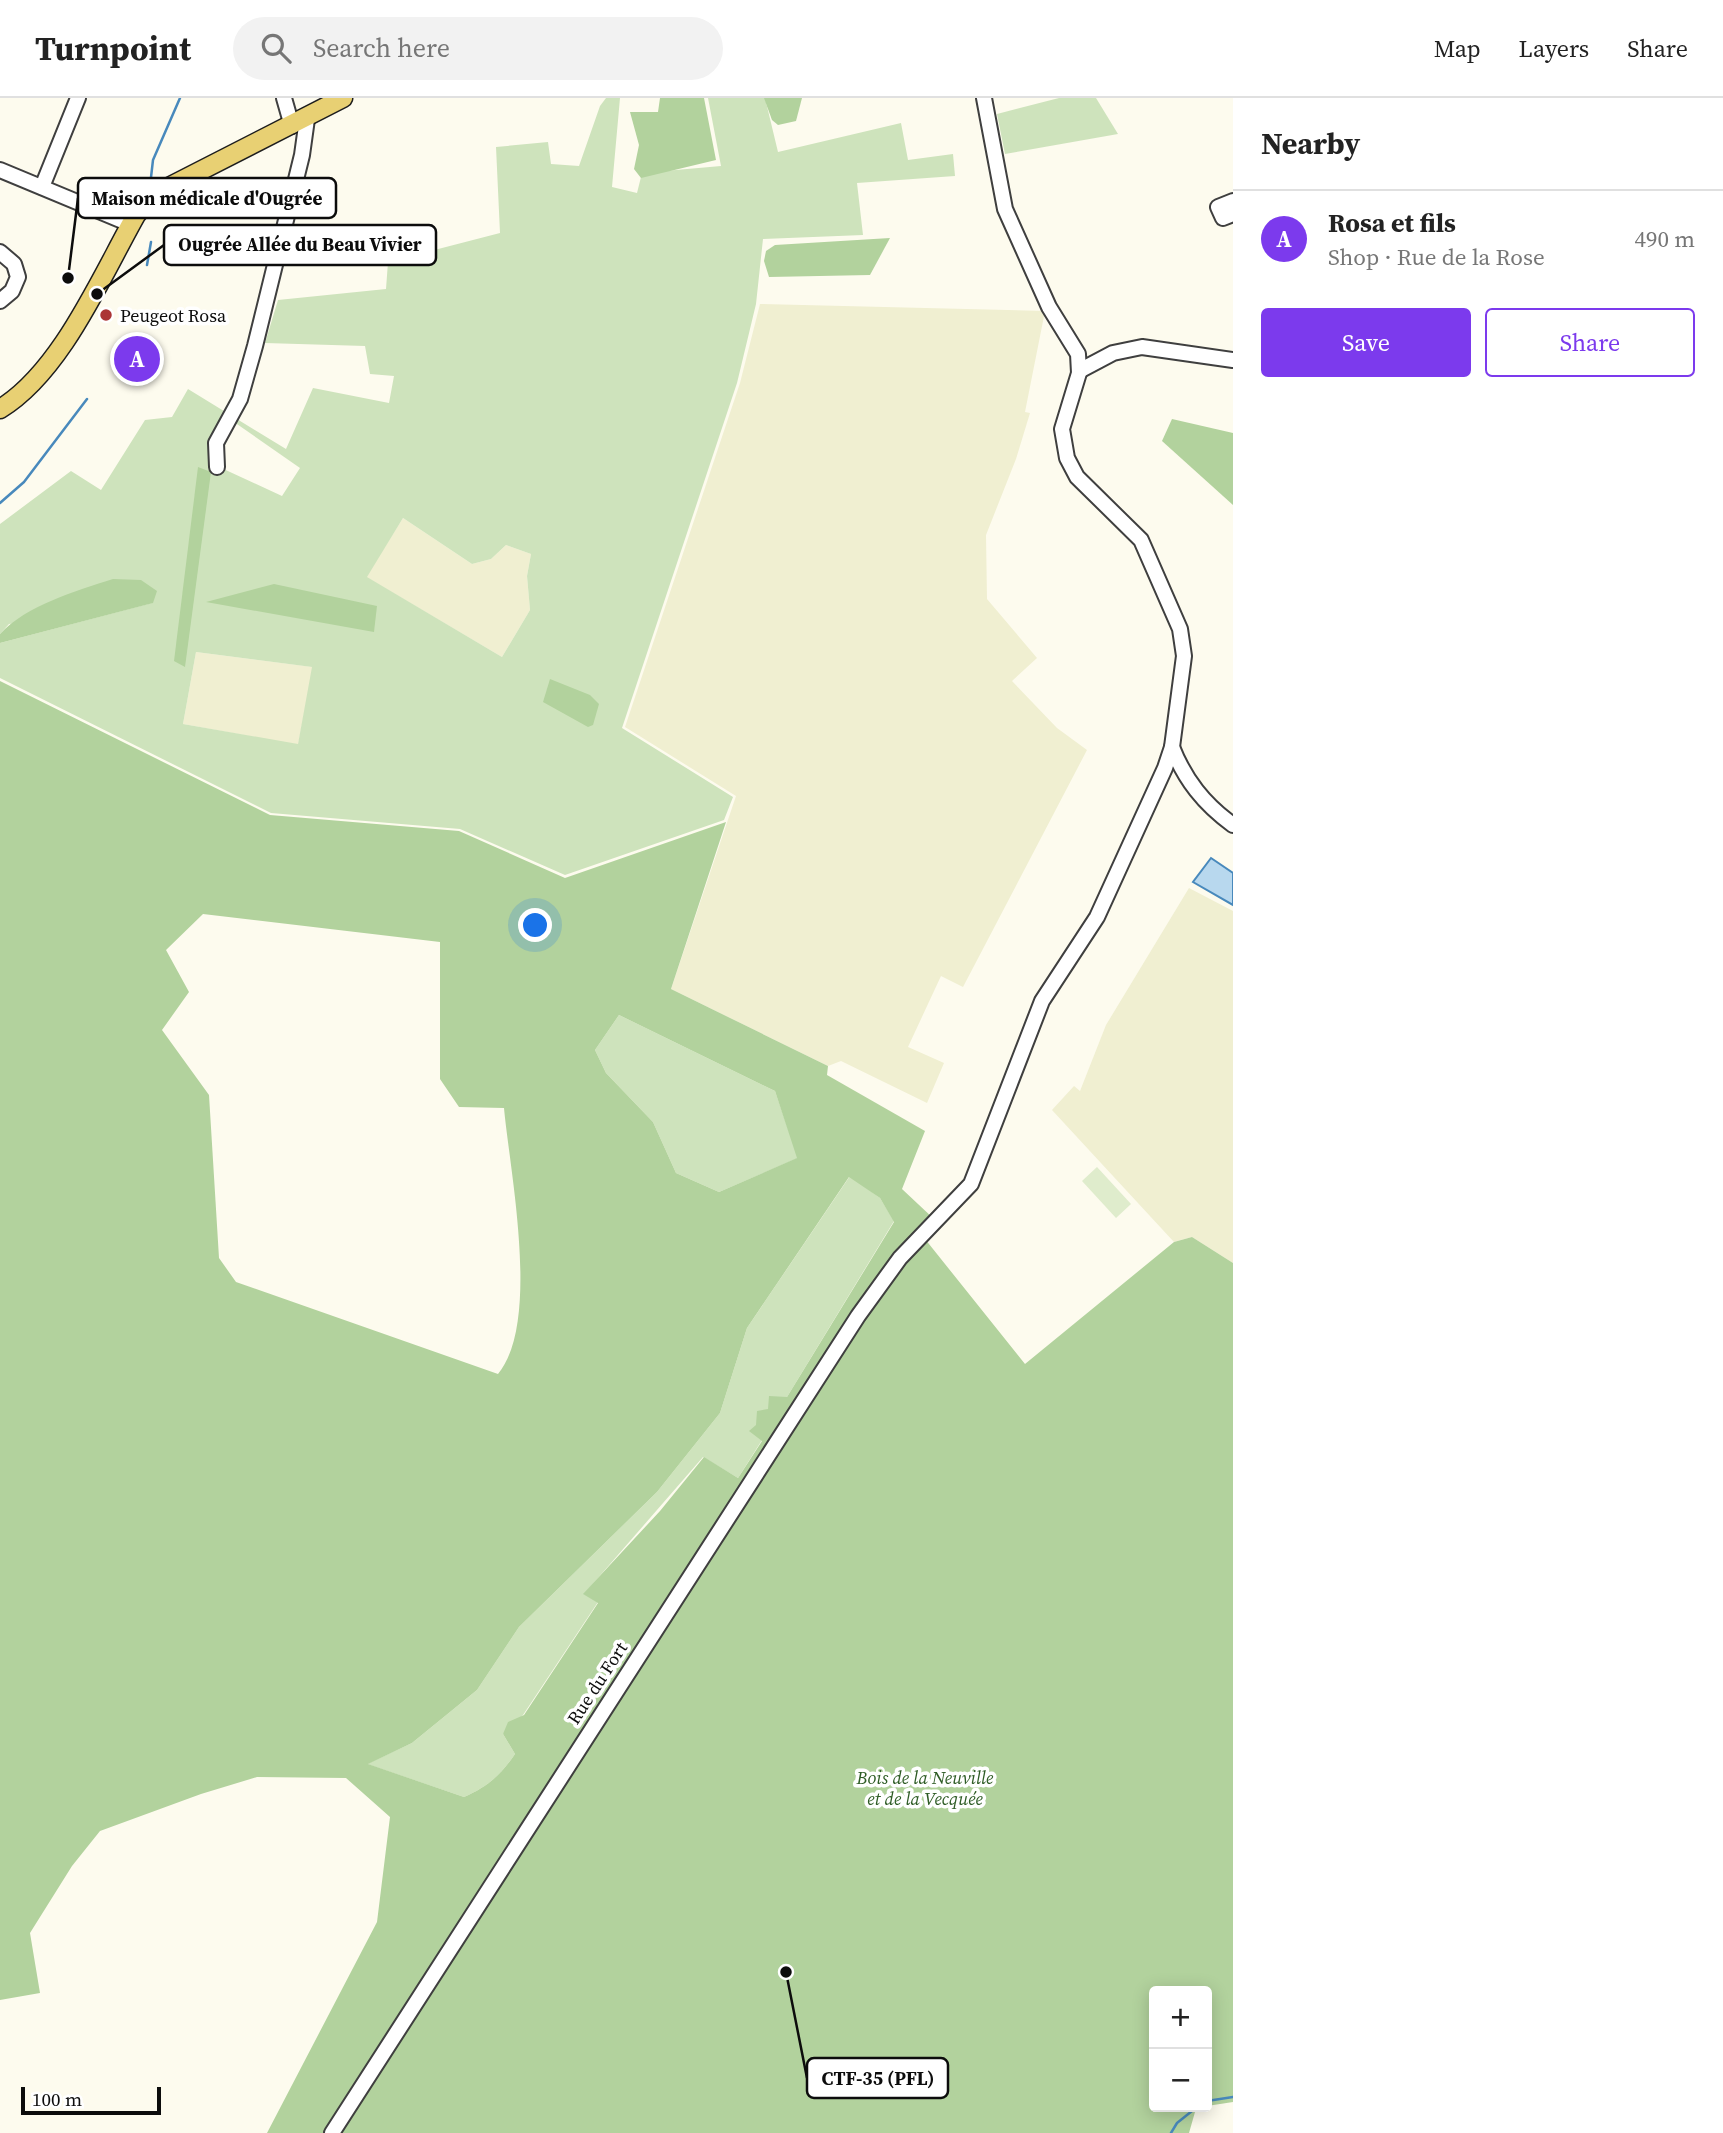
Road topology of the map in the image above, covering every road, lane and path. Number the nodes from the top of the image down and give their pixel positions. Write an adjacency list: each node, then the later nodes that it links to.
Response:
1 (78, 98): 7 (street)
2 (284, 98): 5 (street)
3 (342, 98): 5 (main road)
4 (984, 98): 13 (street)
5 (299, 122): 10 (main road); 18 (street)
6 (0, 170): 7 (street)
7 (42, 187): 10 (street)
8 (1233, 201): 9 (street)
9 (1233, 214)
10 (130, 224): 17 (main road)
11 (0, 251): 12 (street)
12 (0, 301)
13 (1076, 352): 14 (street); 16 (street)
14 (1099, 359): 15 (street); 16 (street)
15 (1233, 360)
16 (1079, 371): 19 (street, Rue du Fort)
17 (0, 409)
18 (217, 467)
19 (1172, 747): 20 (street); 21 (street, Rue du Fort)
20 (1190, 784): 21 (street); 22 (street)
21 (1158, 787): 23 (street, Rue du Fort)
22 (1233, 825)
23 (332, 2133)

